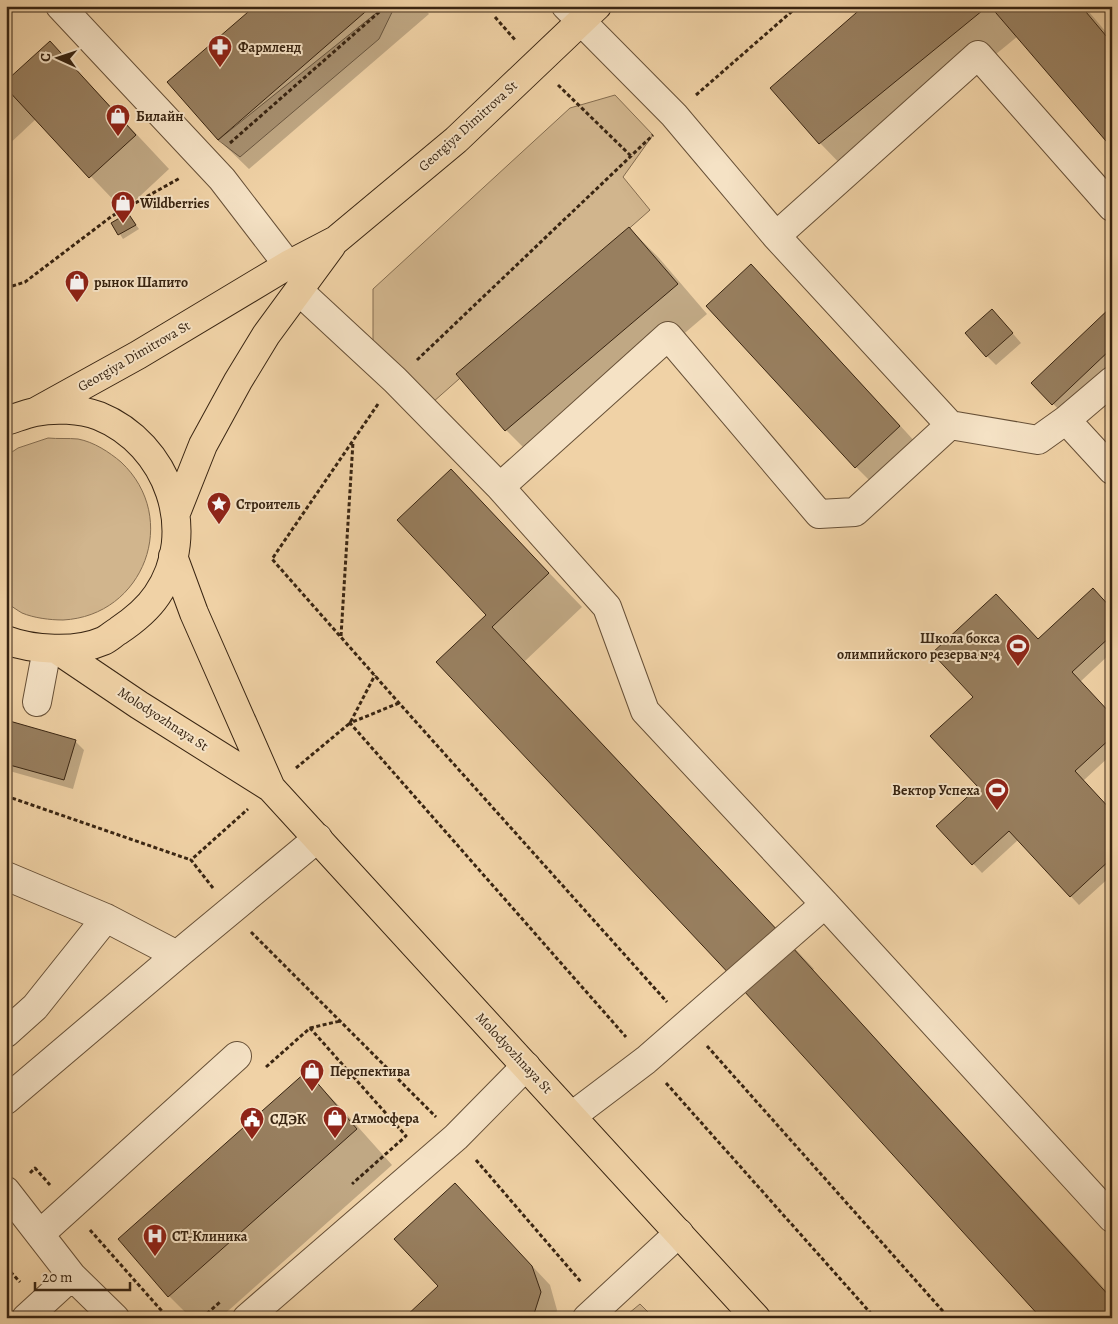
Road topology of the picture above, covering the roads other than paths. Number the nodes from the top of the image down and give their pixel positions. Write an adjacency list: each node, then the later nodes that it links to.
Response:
1 (60, 6): 6 (lane)
2 (581, 12): 4 (lane); 5 (main road, Georgiya Dimitrova St)
3 (1112, 207): 4 (lane)
4 (776, 236): 12 (lane)
5 (336, 240): 6 (main road, Georgiya Dimitrova St); 7 (main road, Georgiya Dimitrova St)
6 (288, 265): 9 (main road, Georgiya Dimitrova St)
7 (299, 291): 14 (lane); 15 (main road, Georgiya Dimitrova St)
8 (1112, 381): 10 (lane)
9 (35, 412): 11 (main road); 15 (main road)
10 (1066, 420): 12 (lane); 13 (lane)
11 (6, 421)
12 (950, 425): 14 (lane)
13 (1112, 470)
14 (500, 487): 23 (lane)
15 (176, 513): 16 (main road)
16 (173, 556): 18 (main road); 20 (main road, Molodyozhnaya St)
17 (6, 641): 18 (main road)
18 (52, 649): 19 (lane); 20 (main road, Molodyozhnaya St)
19 (37, 702)
20 (272, 788): 21 (main road, Molodyozhnaya St)
21 (318, 838): 25 (lane); 28 (main road, Molodyozhnaya St)
22 (6, 876): 24 (lane)
23 (824, 904): 30 (lane); 32 (lane)
24 (106, 918): 25 (lane); 26 (lane)
25 (177, 955): 29 (lane)
26 (6, 1033)
27 (237, 1056): 34 (lane)
28 (526, 1066): 30 (main road, Molodyozhnaya St); 39 (lane)
29 (6, 1100)
30 (572, 1116): 33 (main road, Molodyozhnaya St)
31 (6, 1191): 34 (lane)
32 (1112, 1218)
33 (679, 1233): 36 (lane); 40 (main road, Molodyozhnaya St)
34 (40, 1234): 35 (lane)
35 (72, 1276): 37 (lane); 38 (lane)
36 (594, 1311)
37 (26, 1318)
38 (115, 1318)
39 (247, 1318)
40 (756, 1318)

